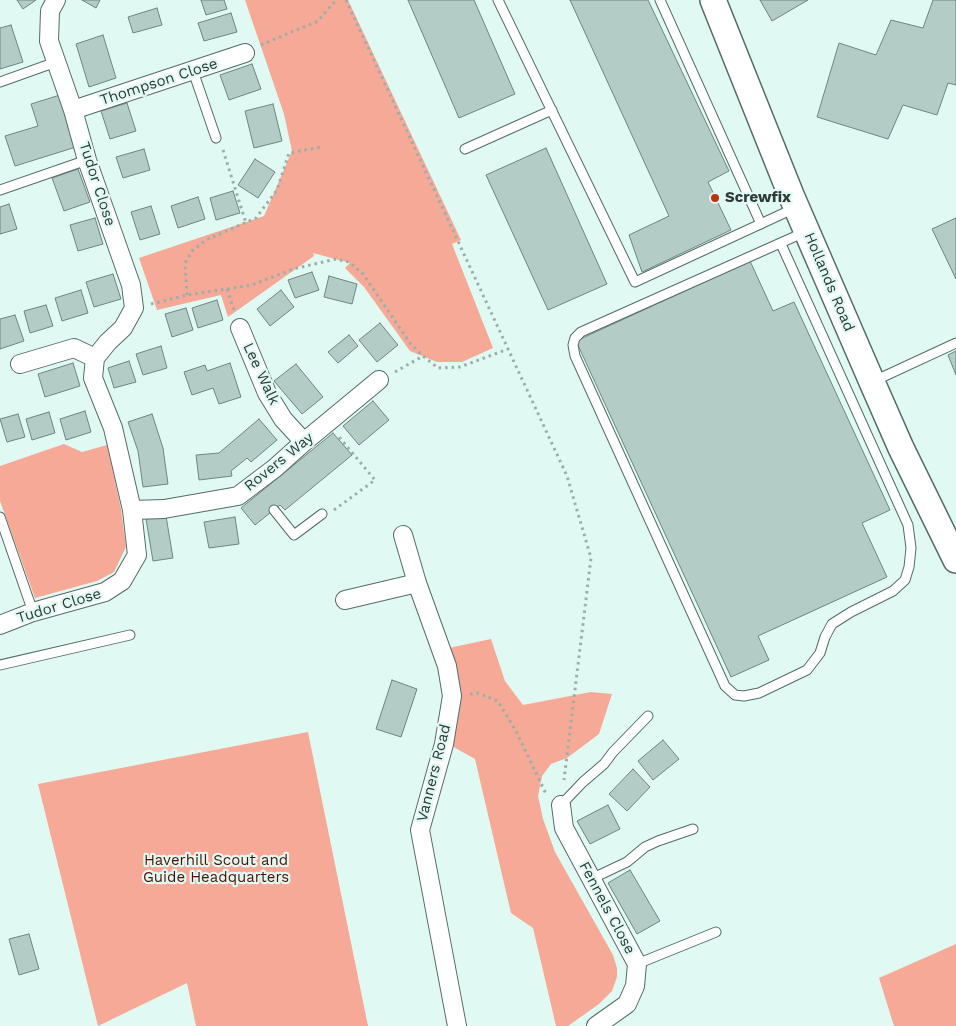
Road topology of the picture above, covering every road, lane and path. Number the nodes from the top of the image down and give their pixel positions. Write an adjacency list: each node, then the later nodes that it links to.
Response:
1 (56, 0): 8 (street, Tudor Close)
2 (336, 0): 7 (path)
3 (346, 0): 27 (path)
4 (498, 0): 12 (lane)
5 (660, 0): 20 (lane)
6 (713, 0): 18 (street, Hollands Road)
7 (245, 53): 9 (street, Thompson Close)
8 (56, 62): 10 (lane); 11 (street, Tudor Close)
9 (193, 71): 11 (street, Thompson Close); 13 (lane)
10 (0, 82)
11 (73, 110): 16 (street, Tudor Close)
12 (552, 110): 15 (lane); 20 (lane)
13 (216, 138): 19 (path)
14 (321, 147): 19 (path)
15 (465, 149)
16 (87, 160): 17 (lane); 24 (street, Tudor Close)
17 (0, 190)
18 (797, 207): 20 (lane); 21 (street, Hollands Road)
19 (246, 223): 23 (path)
20 (761, 224)
21 (807, 231): 22 (lane); 32 (street, Hollands Road)
22 (782, 244): 22 (lane)
23 (186, 295): 24 (path); 28 (path)
24 (134, 308): 29 (street)
25 (240, 328): 34 (street, Lee Walk)
26 (956, 343): 32 (lane)
27 (508, 349): 28 (path); 49 (path)
28 (423, 356): 31 (path)
29 (96, 358): 30 (street); 35 (street, Tudor Close)
30 (20, 364)
31 (379, 380): 33 (street, Rovers Way)
32 (872, 382): 40 (street, Hollands Road)
33 (328, 423): 34 (street, Rovers Way); 37 (path)
34 (304, 442): 35 (street, Rovers Way)
35 (132, 510): 43 (street, Tudor Close)
36 (274, 510): 37 (lane)
37 (322, 514)
38 (0, 517): 43 (lane)
39 (403, 536): 41 (street, Vanners Road)
40 (955, 556)
41 (417, 583): 42 (street); 47 (street, Vanners Road)
42 (345, 600)
43 (33, 612): 44 (street, Tudor Close)
44 (0, 625)
45 (130, 635): 46 (lane)
46 (0, 665)
47 (452, 696): 49 (path); 54 (street, Vanners Road)
48 (648, 716): 49 (lane)
49 (554, 802): 51 (street, Fennels Close)
50 (693, 829): 51 (lane)
51 (591, 879): 53 (street, Fennels Close)
52 (716, 932): 53 (lane)
53 (637, 964): 55 (street, Fennels Close)
54 (457, 1026)
55 (596, 1026)

